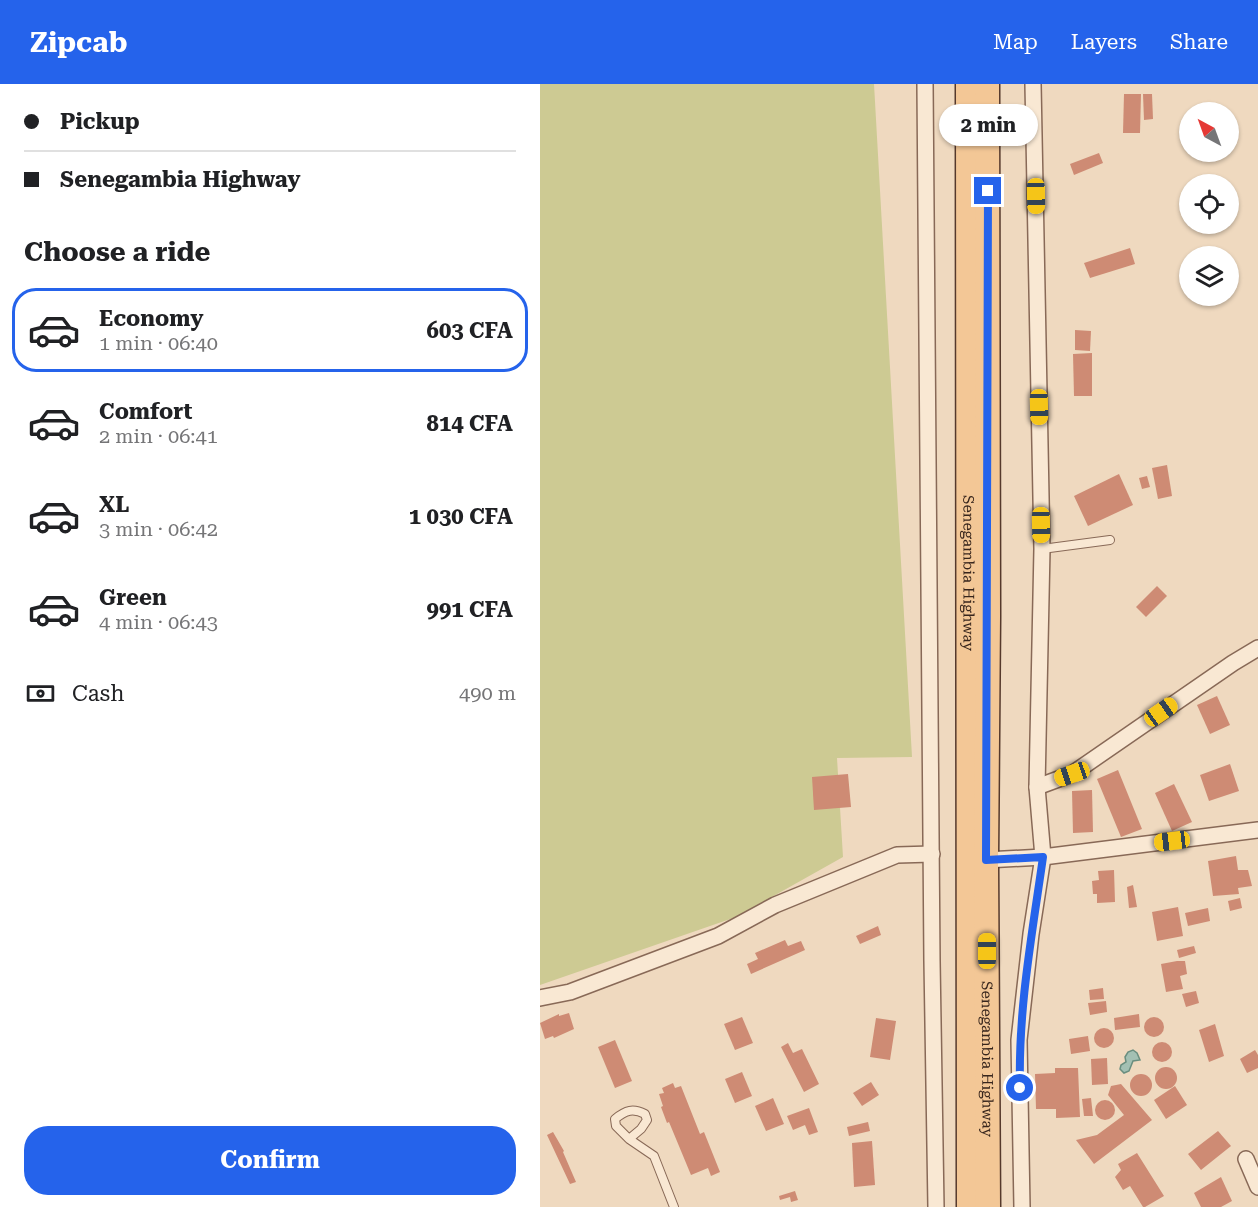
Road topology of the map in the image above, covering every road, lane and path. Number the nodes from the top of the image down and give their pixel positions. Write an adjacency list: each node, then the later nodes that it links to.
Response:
1 (925, 84): 10 (street)
2 (968, 84): 19 (main road, Senegambia Highway)
3 (987, 84): 12 (main road, Senegambia Highway)
4 (1033, 84): 6 (street)
5 (1110, 540): 6 (lane)
6 (1041, 549): 8 (street)
7 (1258, 648): 8 (street)
8 (1037, 787): 11 (street)
9 (1258, 830): 11 (street)
10 (932, 854): 13 (street); 18 (street)
11 (1043, 857): 12 (street); 21 (street)
12 (986, 860): 20 (main road, Senegambia Highway)
13 (540, 998)
14 (629, 1139): 17 (lane)
15 (1246, 1159): 16 (street)
16 (1258, 1187)
17 (674, 1207)
18 (936, 1207)
19 (969, 1207)
20 (988, 1207)
21 (1022, 1207)

